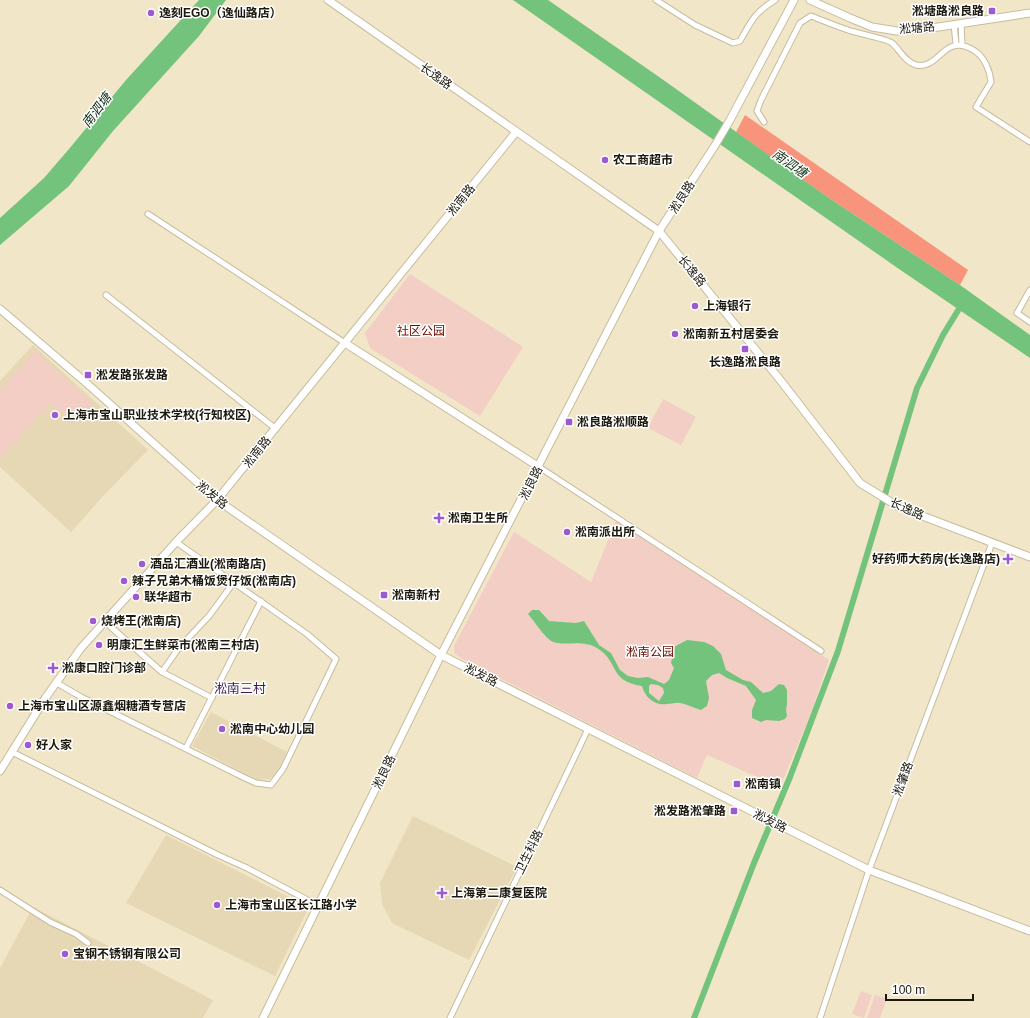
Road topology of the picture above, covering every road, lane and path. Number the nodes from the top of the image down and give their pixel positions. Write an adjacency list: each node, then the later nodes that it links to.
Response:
1 (328, 0): 11 (street, 长逸路)
2 (656, 0): 3 (street)
3 (775, 0)
4 (794, 0): 14 (street, 淞良路)
5 (810, 0): 7 (street, 淞塘路)
6 (1030, 13): 7 (street, 淞塘路)
7 (957, 24): 8 (street); 9 (street)
8 (956, 44): 9 (street); 10 (street)
9 (962, 45): 12 (street)
10 (764, 122)
11 (516, 132): 14 (street, 长逸路); 19 (street, 淞南路)
12 (1030, 142)
13 (148, 214): 19 (street)
14 (659, 231): 21 (street, 淞良路); 24 (street, 长逸路)
15 (1030, 290): 18 (street)
16 (106, 295): 20 (street)
17 (0, 308): 22 (street, 淞发路)
18 (1030, 322)
19 (345, 343): 20 (street, 淞南路); 21 (street)
20 (276, 429): 22 (street, 淞南路)
21 (539, 467): 29 (street); 30 (street, 淞良路)
22 (217, 500): 23 (street, 淞南路); 30 (street, 淞发路)
23 (176, 542): 26 (street); 28 (street, 淞南路)
24 (992, 542): 25 (street, 长逸路); 38 (street, 淞肇路)
25 (1030, 557)
26 (234, 582): 27 (street); 31 (street)
27 (261, 601): 33 (street); 35 (street)
28 (104, 621): 31 (street); 32 (street, 淞南路)
29 (821, 651)
30 (441, 655): 34 (street, 淞发路); 40 (street, 淞良路)
31 (162, 672): 33 (street)
32 (57, 683): 35 (street); 36 (street, 淞南路)
33 (212, 698): 35 (street)
34 (588, 729): 38 (street, 淞发路); 44 (street, 卫生科路)
35 (186, 748)
36 (12, 752): 37 (street, 淞南路); 40 (street)
37 (0, 771)
38 (869, 870): 41 (street, 淞发路); 45 (street, 淞肇路)
39 (0, 890): 42 (street)
40 (319, 906): 43 (street, 淞良路)
41 (1030, 931)
42 (88, 943)
43 (263, 1018)
44 (450, 1018)
45 (820, 1018)

